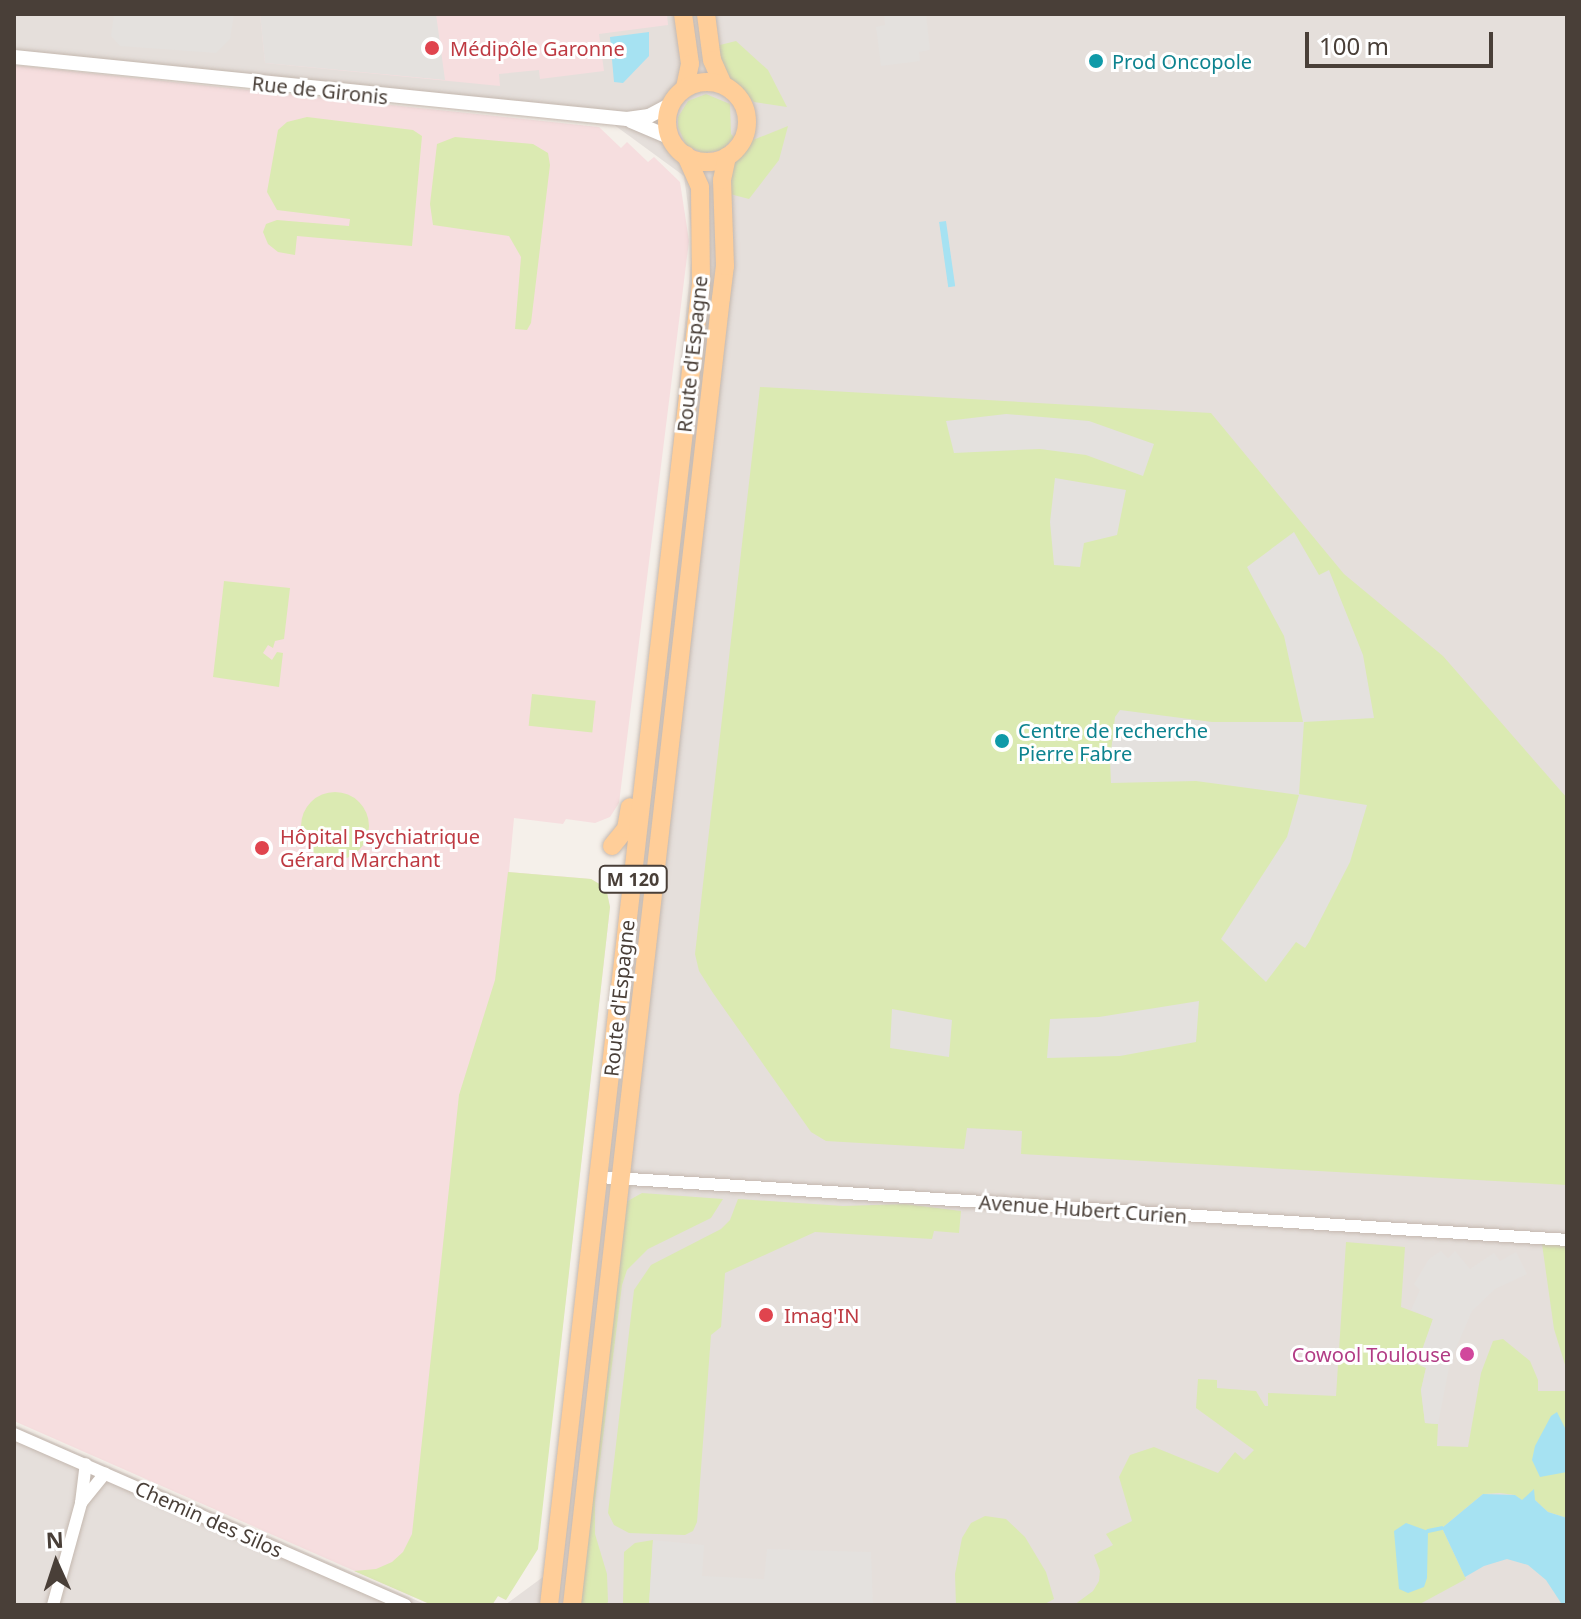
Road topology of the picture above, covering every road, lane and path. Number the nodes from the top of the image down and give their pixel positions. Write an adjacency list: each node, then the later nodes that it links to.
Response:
1 (683, 14): 5 (main road)
2 (706, 14): 4 (main road)
3 (14, 57): 7 (street, Rue de Gironis)
4 (723, 85): 5 (main road); 10 (main road)
5 (685, 88): 6 (main road)
6 (672, 104): 7 (street, Rue de Gironis); 8 (main road)
7 (627, 119): 8 (street, Rue de Gironis)
8 (671, 138): 9 (main road)
9 (686, 155): 10 (main road); 11 (main road, Route d'Espagne / M 120)
10 (727, 157): 14 (main road, Route d'Espagne / M 120)
11 (650, 719): 12 (main road); 13 (main road, Route d'Espagne / M 120)
12 (612, 846)
13 (599, 1177): 14 (street, Avenue Hubert Curien); 22 (main road, Route d'Espagne / M 120)
14 (621, 1179): 15 (street, Avenue Hubert Curien); 23 (main road, Route d'Espagne / M 120)
15 (1567, 1240)
16 (14, 1434): 17 (street, Chemin des Silos)
17 (86, 1464): 18 (street, Chemin des Silos); 19 (street)
18 (105, 1473): 19 (street); 21 (street, Chemin des Silos)
19 (81, 1503): 20 (street)
20 (53, 1605)
21 (405, 1605)
22 (549, 1605)
23 (572, 1605)

